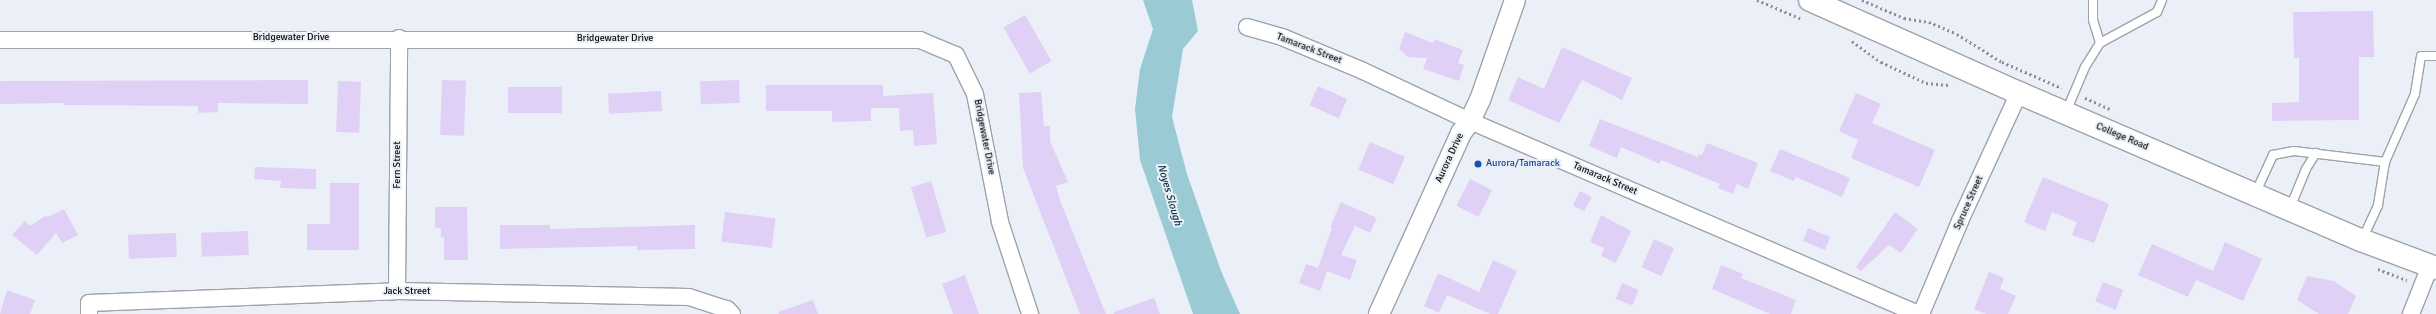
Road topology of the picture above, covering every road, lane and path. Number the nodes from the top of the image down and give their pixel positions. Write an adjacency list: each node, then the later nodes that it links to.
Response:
1 (1515, 0): 15 (street, Aurora Drive)
2 (1810, 0): 11 (main road, College Road)
3 (1862, 0): 12 (path)
4 (2093, 0): 9 (lane)
5 (2162, 0): 9 (lane)
6 (1247, 27): 15 (street, Tamarack Street)
7 (398, 38): 8 (street, Bridgewater Drive); 22 (street, Fern Street); 25 (street, Bridgewater Drive)
8 (0, 40)
9 (2100, 43): 12 (lane)
10 (2436, 56): 17 (lane)
11 (2019, 93): 14 (main road, College Road); 27 (street, Spruce Street)
12 (2074, 93): 13 (path); 14 (lane)
13 (2116, 112)
14 (2065, 113): 18 (main road, College Road)
15 (1470, 121): 26 (street, Aurora Drive); 27 (street, Tamarack Street)
16 (2316, 153): 17 (lane); 18 (lane); 19 (lane)
17 (2385, 162): 20 (lane)
18 (2255, 194): 19 (main road, College Road)
19 (2290, 209): 20 (main road, College Road)
20 (2361, 240): 21 (main road, College Road)
21 (2433, 267): 28 (street)
22 (397, 291): 23 (street, Jack Street); 24 (street, Jack Street)
23 (89, 314)
24 (732, 314)
25 (1030, 314)
26 (1379, 314)
27 (1920, 314)
28 (2411, 314)

